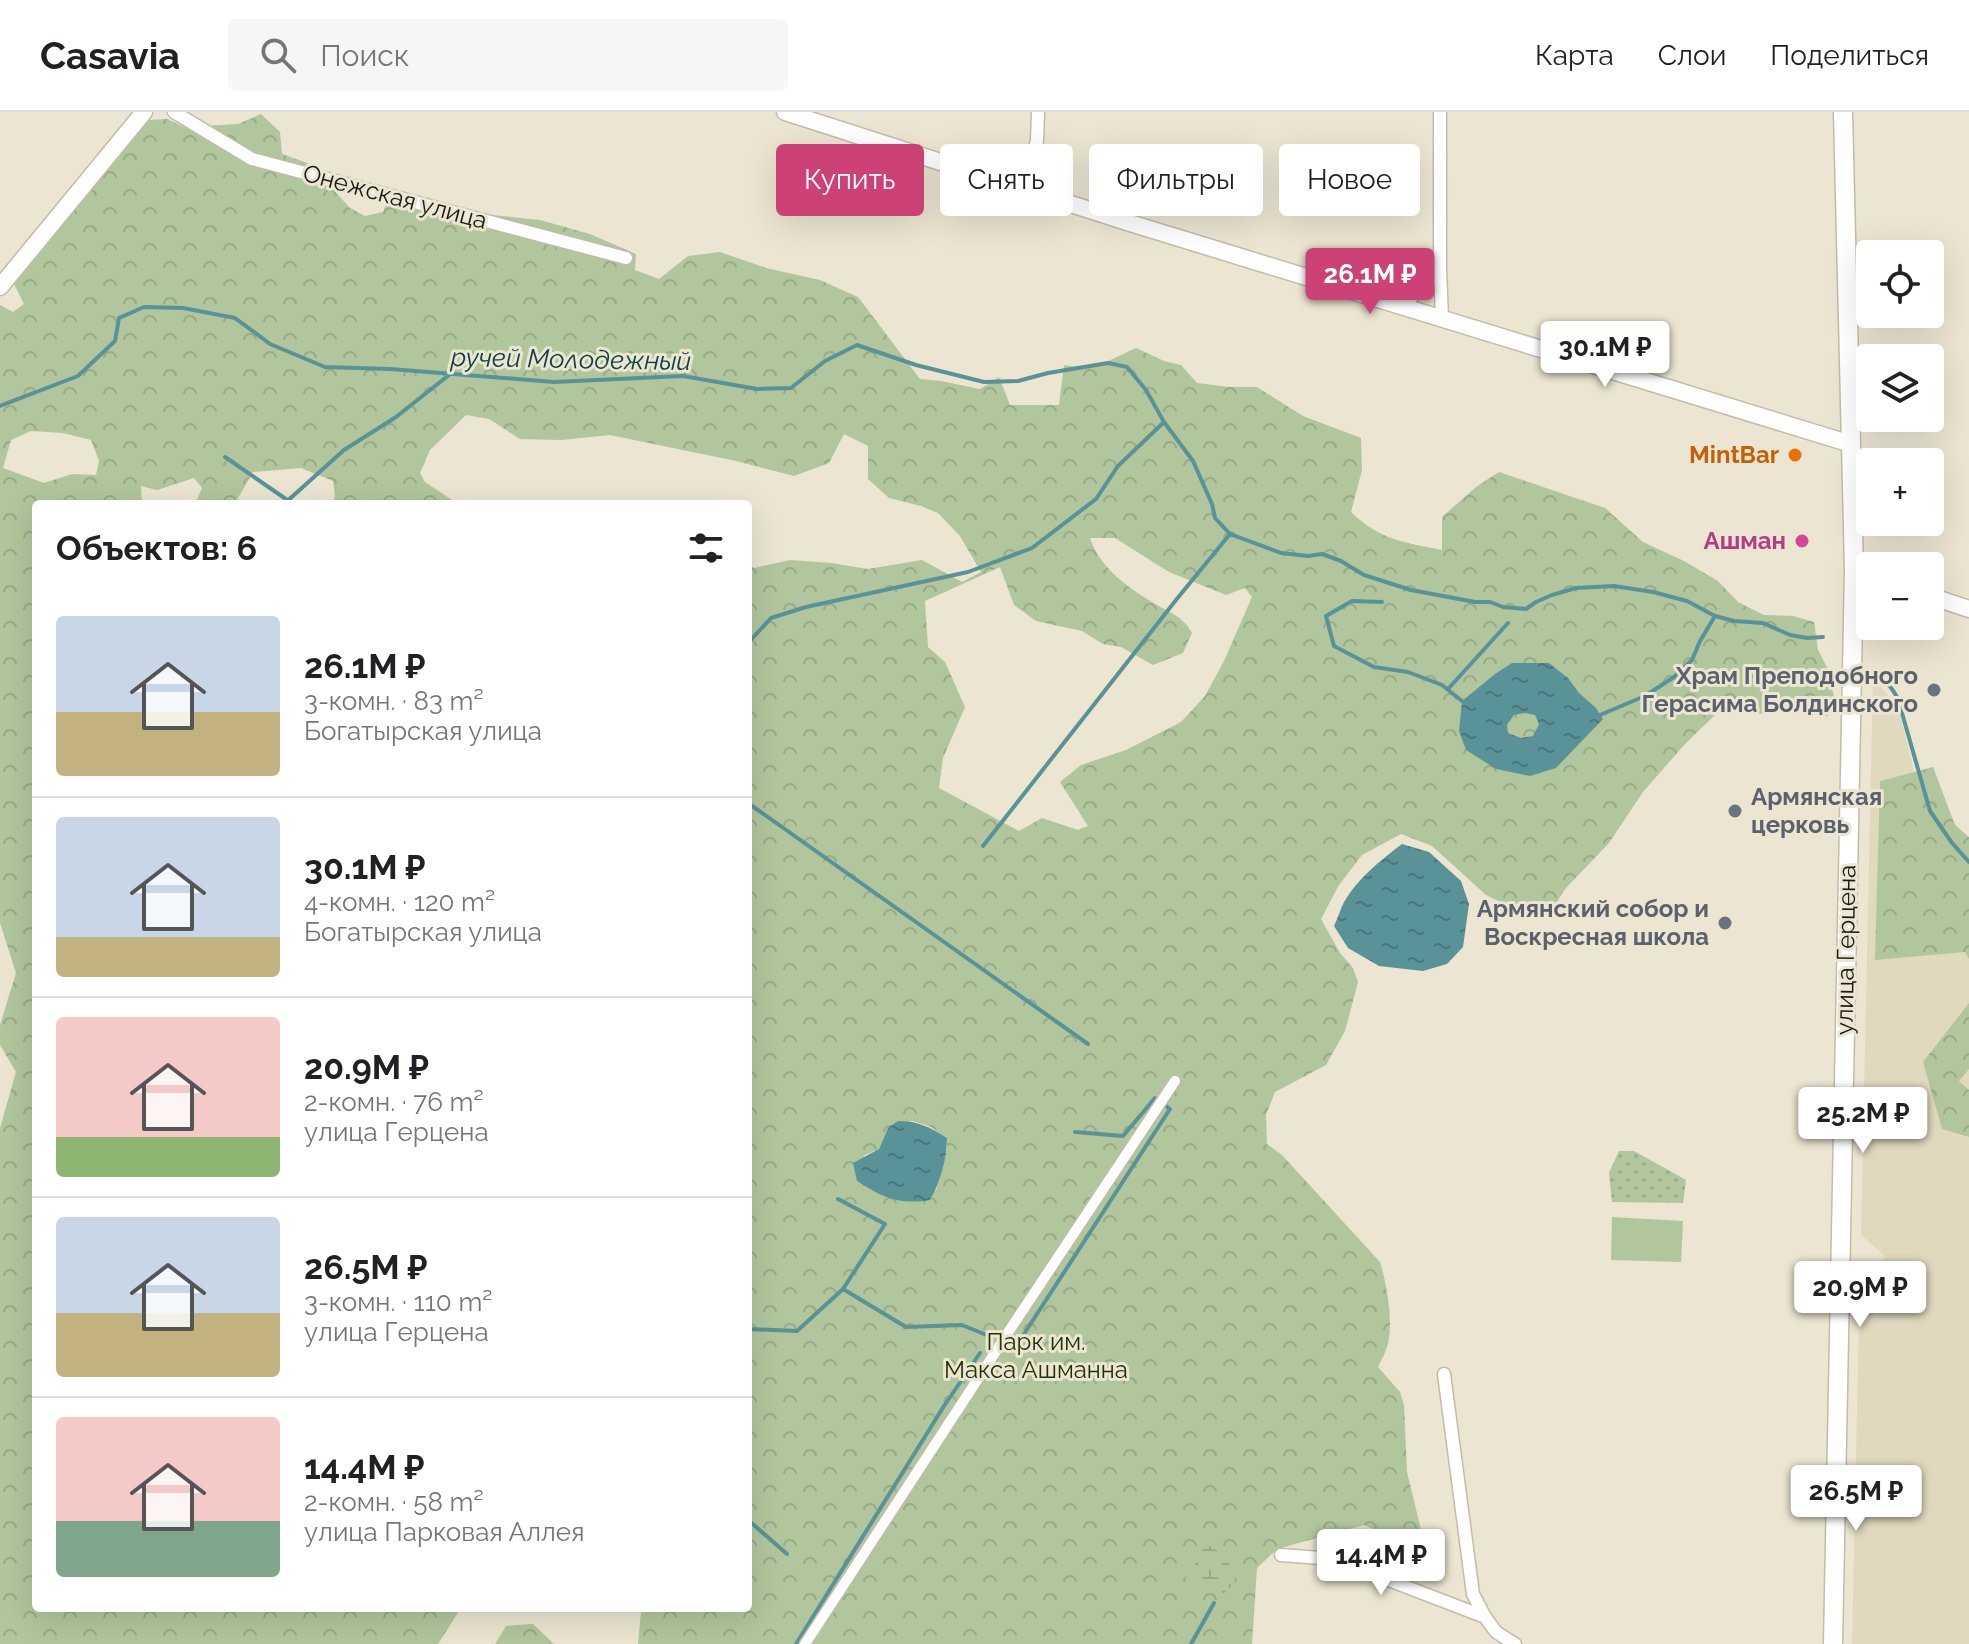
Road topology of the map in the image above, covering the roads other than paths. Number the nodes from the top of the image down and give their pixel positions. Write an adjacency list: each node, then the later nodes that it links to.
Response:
1 (144, 112): 12 (street)
2 (174, 112): 10 (street, Онежская улица)
3 (785, 112): 8 (street)
4 (1038, 112): 7 (street)
5 (1440, 112): 11 (street)
6 (1843, 112): 15 (main road, улица Герцена)
7 (1036, 144)
8 (940, 162)
9 (1073, 204): 13 (street)
10 (626, 258)
11 (1440, 269): 13 (street); 14 (street)
12 (0, 287)
13 (1403, 306): 14 (street)
14 (1442, 318): 15 (street)
15 (1851, 444): 16 (main road, улица Герцена)
16 (1860, 552)
17 (1944, 601): 18 (street)
18 (1969, 609)
19 (1860, 640): 26 (main road, улица Герцена)
20 (1175, 1081): 24 (street)
21 (1444, 1374): 23 (street)
22 (1281, 1555): 23 (street)
23 (1485, 1617): 25 (street)
24 (805, 1644)
25 (1515, 1644)
26 (1833, 1644)

